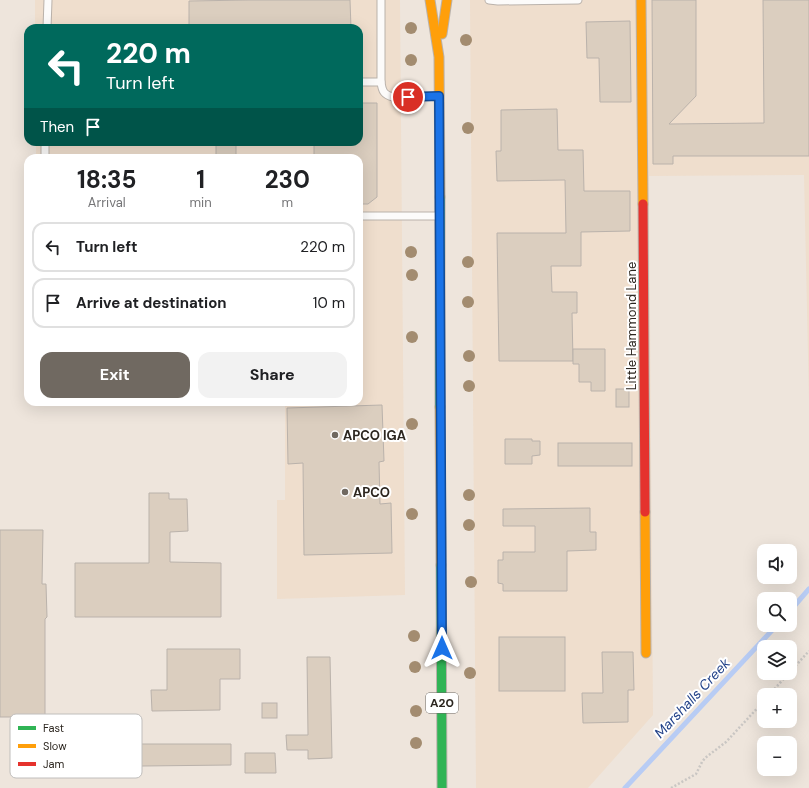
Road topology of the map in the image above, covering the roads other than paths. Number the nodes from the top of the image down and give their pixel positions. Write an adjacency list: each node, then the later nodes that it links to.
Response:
1 (48, 0): 8 (lane)
2 (381, 0): 11 (lane)
3 (430, 0): 9 (main road, A20)
4 (447, 0): 9 (main road, A20)
5 (489, 0): 6 (lane)
6 (578, 0)
7 (641, 0): 15 (main road, Little Hammond Lane)
8 (47, 24)
9 (439, 57): 12 (main road, A20)
10 (363, 82): 11 (lane)
11 (381, 82): 12 (lane)
12 (439, 96): 14 (main road, A20)
13 (363, 216): 14 (lane)
14 (440, 216): 16 (main road, A20)
15 (646, 652)
16 (440, 787)

